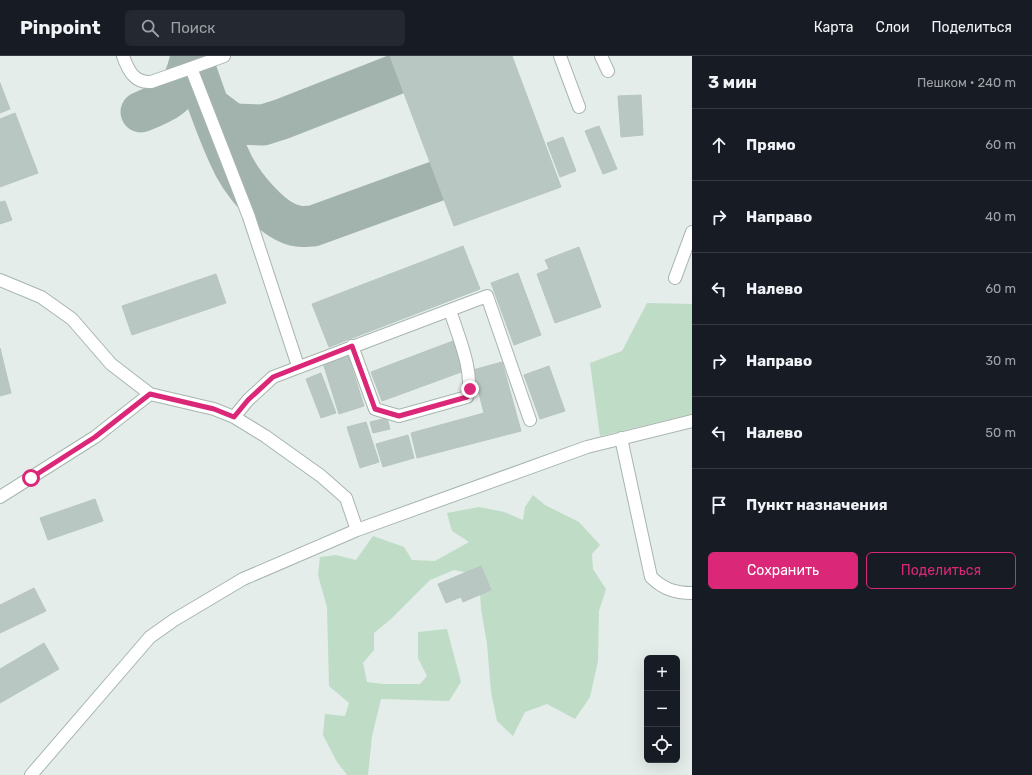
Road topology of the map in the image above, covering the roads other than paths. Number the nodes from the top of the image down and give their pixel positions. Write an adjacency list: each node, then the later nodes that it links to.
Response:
1 (122, 56): 5 (lane)
2 (224, 56): 5 (lane)
3 (560, 56): 7 (lane)
4 (601, 56): 6 (lane)
5 (191, 68): 13 (lane)
6 (608, 71)
7 (580, 107)
8 (692, 232): 9 (lane)
9 (675, 278)
10 (0, 280): 14 (lane)
11 (450, 310): 12 (lane); 12 (lane); 16 (lane)
12 (352, 346): 13 (lane)
13 (298, 366): 15 (lane)
14 (150, 394): 15 (lane); 19 (lane)
15 (234, 417): 20 (lane)
16 (530, 420)
17 (692, 421): 18 (lane)
18 (621, 438): 20 (lane); 21 (lane)
19 (0, 497)
20 (357, 530): 22 (lane)
21 (692, 593)
22 (31, 775)

